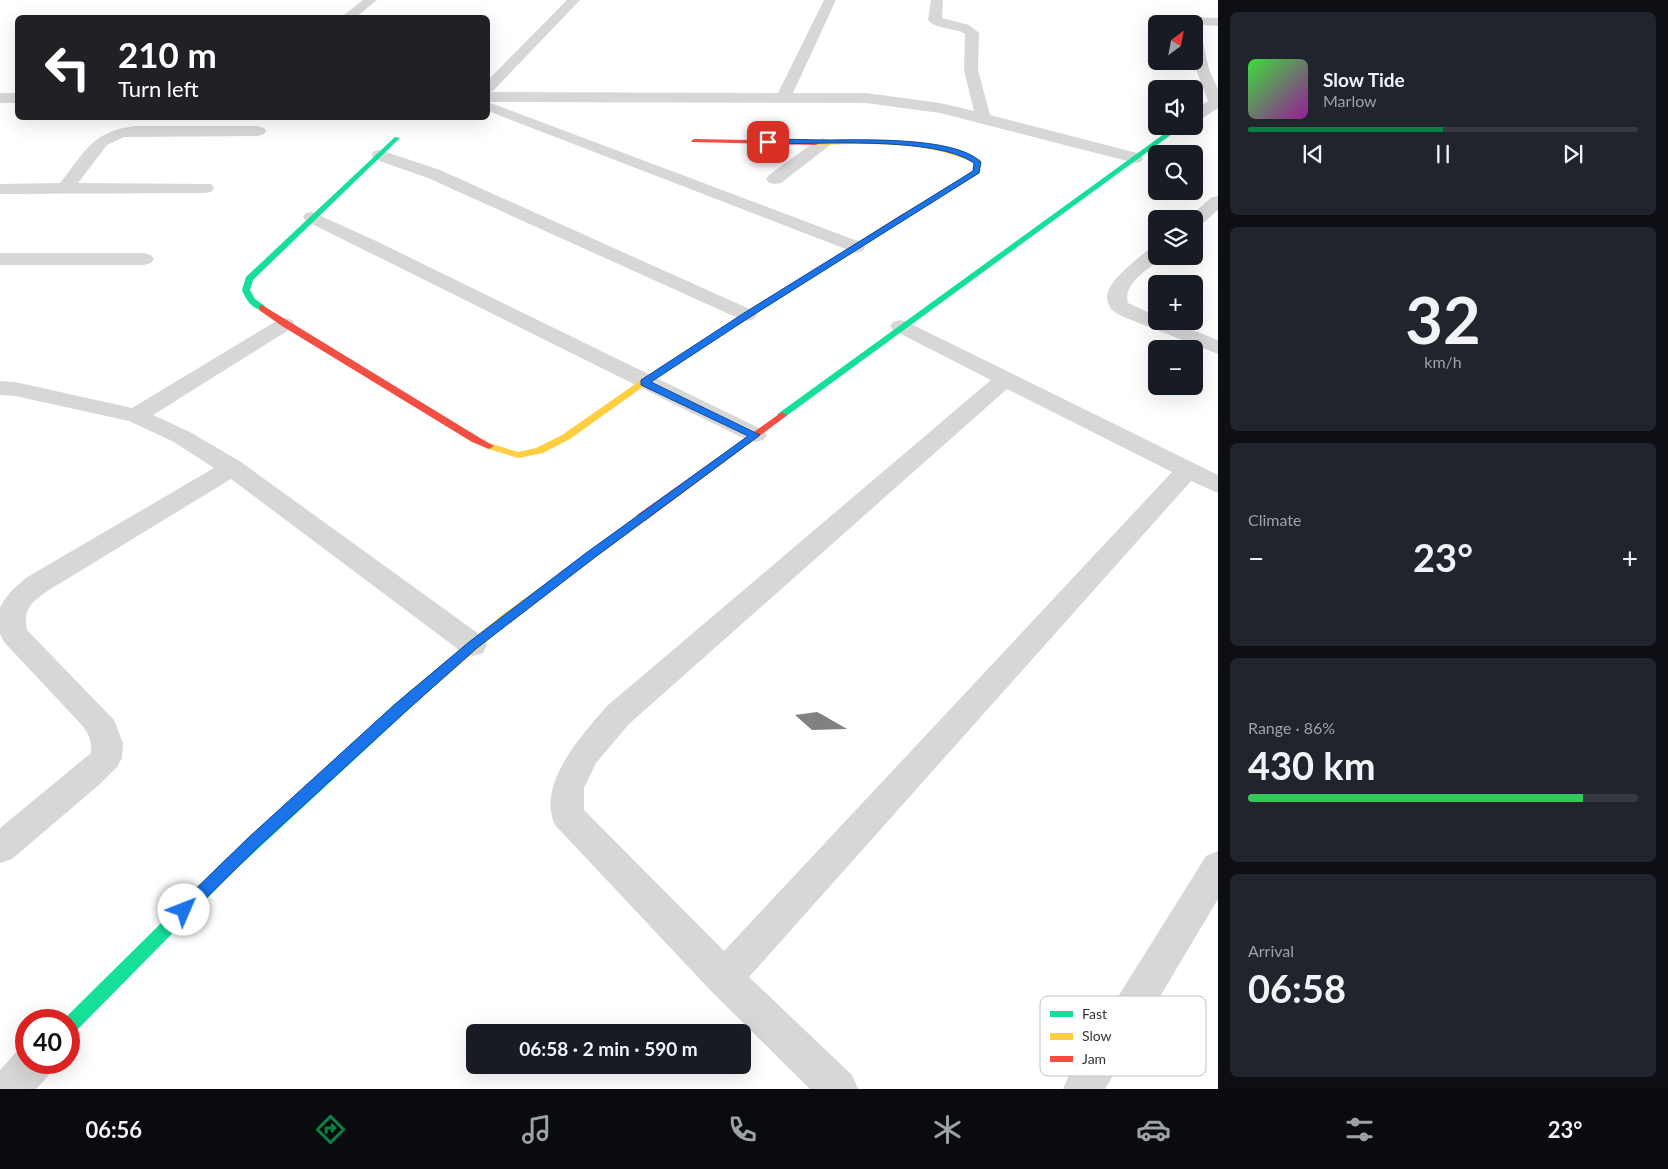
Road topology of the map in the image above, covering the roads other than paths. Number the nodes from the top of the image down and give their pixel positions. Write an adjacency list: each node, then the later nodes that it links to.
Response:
1 (371, 0): 6 (street)
2 (574, 0): 11 (street)
3 (830, 0): 13 (street)
4 (937, 0): 17 (street)
5 (1187, 7): 7 (street)
6 (350, 15)
7 (1189, 15)
8 (1218, 22): 9 (street)
9 (1203, 24)
10 (1202, 70): 14 (street)
11 (490, 86)
12 (490, 97): 13 (street)
13 (784, 97): 17 (street)
14 (1217, 101): 16 (street)
15 (490, 107): 32 (street)
16 (1203, 111)
17 (983, 118): 24 (street)
18 (258, 131): 28 (street)
19 (1167, 135): 24 (street)
20 (397, 138): 23 (street)
21 (694, 141): 22 (street)
22 (823, 143): 25 (street); 32 (street)
23 (380, 155): 31 (street); 36 (street)
24 (1135, 158): 38 (street)
25 (775, 179)
26 (205, 188): 28 (street)
27 (0, 189): 28 (street)
28 (64, 189)
29 (1218, 201): 30 (street)
30 (1203, 214)
31 (312, 217): 37 (street); 41 (street)
32 (856, 246): 36 (street)
33 (0, 259): 34 (street)
34 (144, 259)
35 (1148, 260): 39 (street)
36 (747, 315): 41 (street)
37 (285, 324): 41 (street); 43 (street)
38 (900, 326): 40 (street); 44 (street)
39 (1218, 348)
40 (1005, 379): 46 (street); 52 (street)
41 (644, 382): 44 (street)
42 (0, 388): 43 (street)
43 (136, 416): 45 (street)
44 (755, 435): 49 (street)
45 (232, 468): 48 (street); 49 (street)
46 (1187, 470): 47 (street); 52 (street)
47 (1218, 485)
48 (7, 612): 50 (street)
49 (473, 645): 54 (street)
50 (0, 848)
51 (1218, 867): 53 (street)
52 (724, 978): 58 (street)
53 (1139, 996)
54 (80, 1015)
55 (23, 1074): 57 (street)
56 (1090, 1076): 59 (street)
57 (9, 1089)
58 (838, 1089)
59 (1082, 1089)

